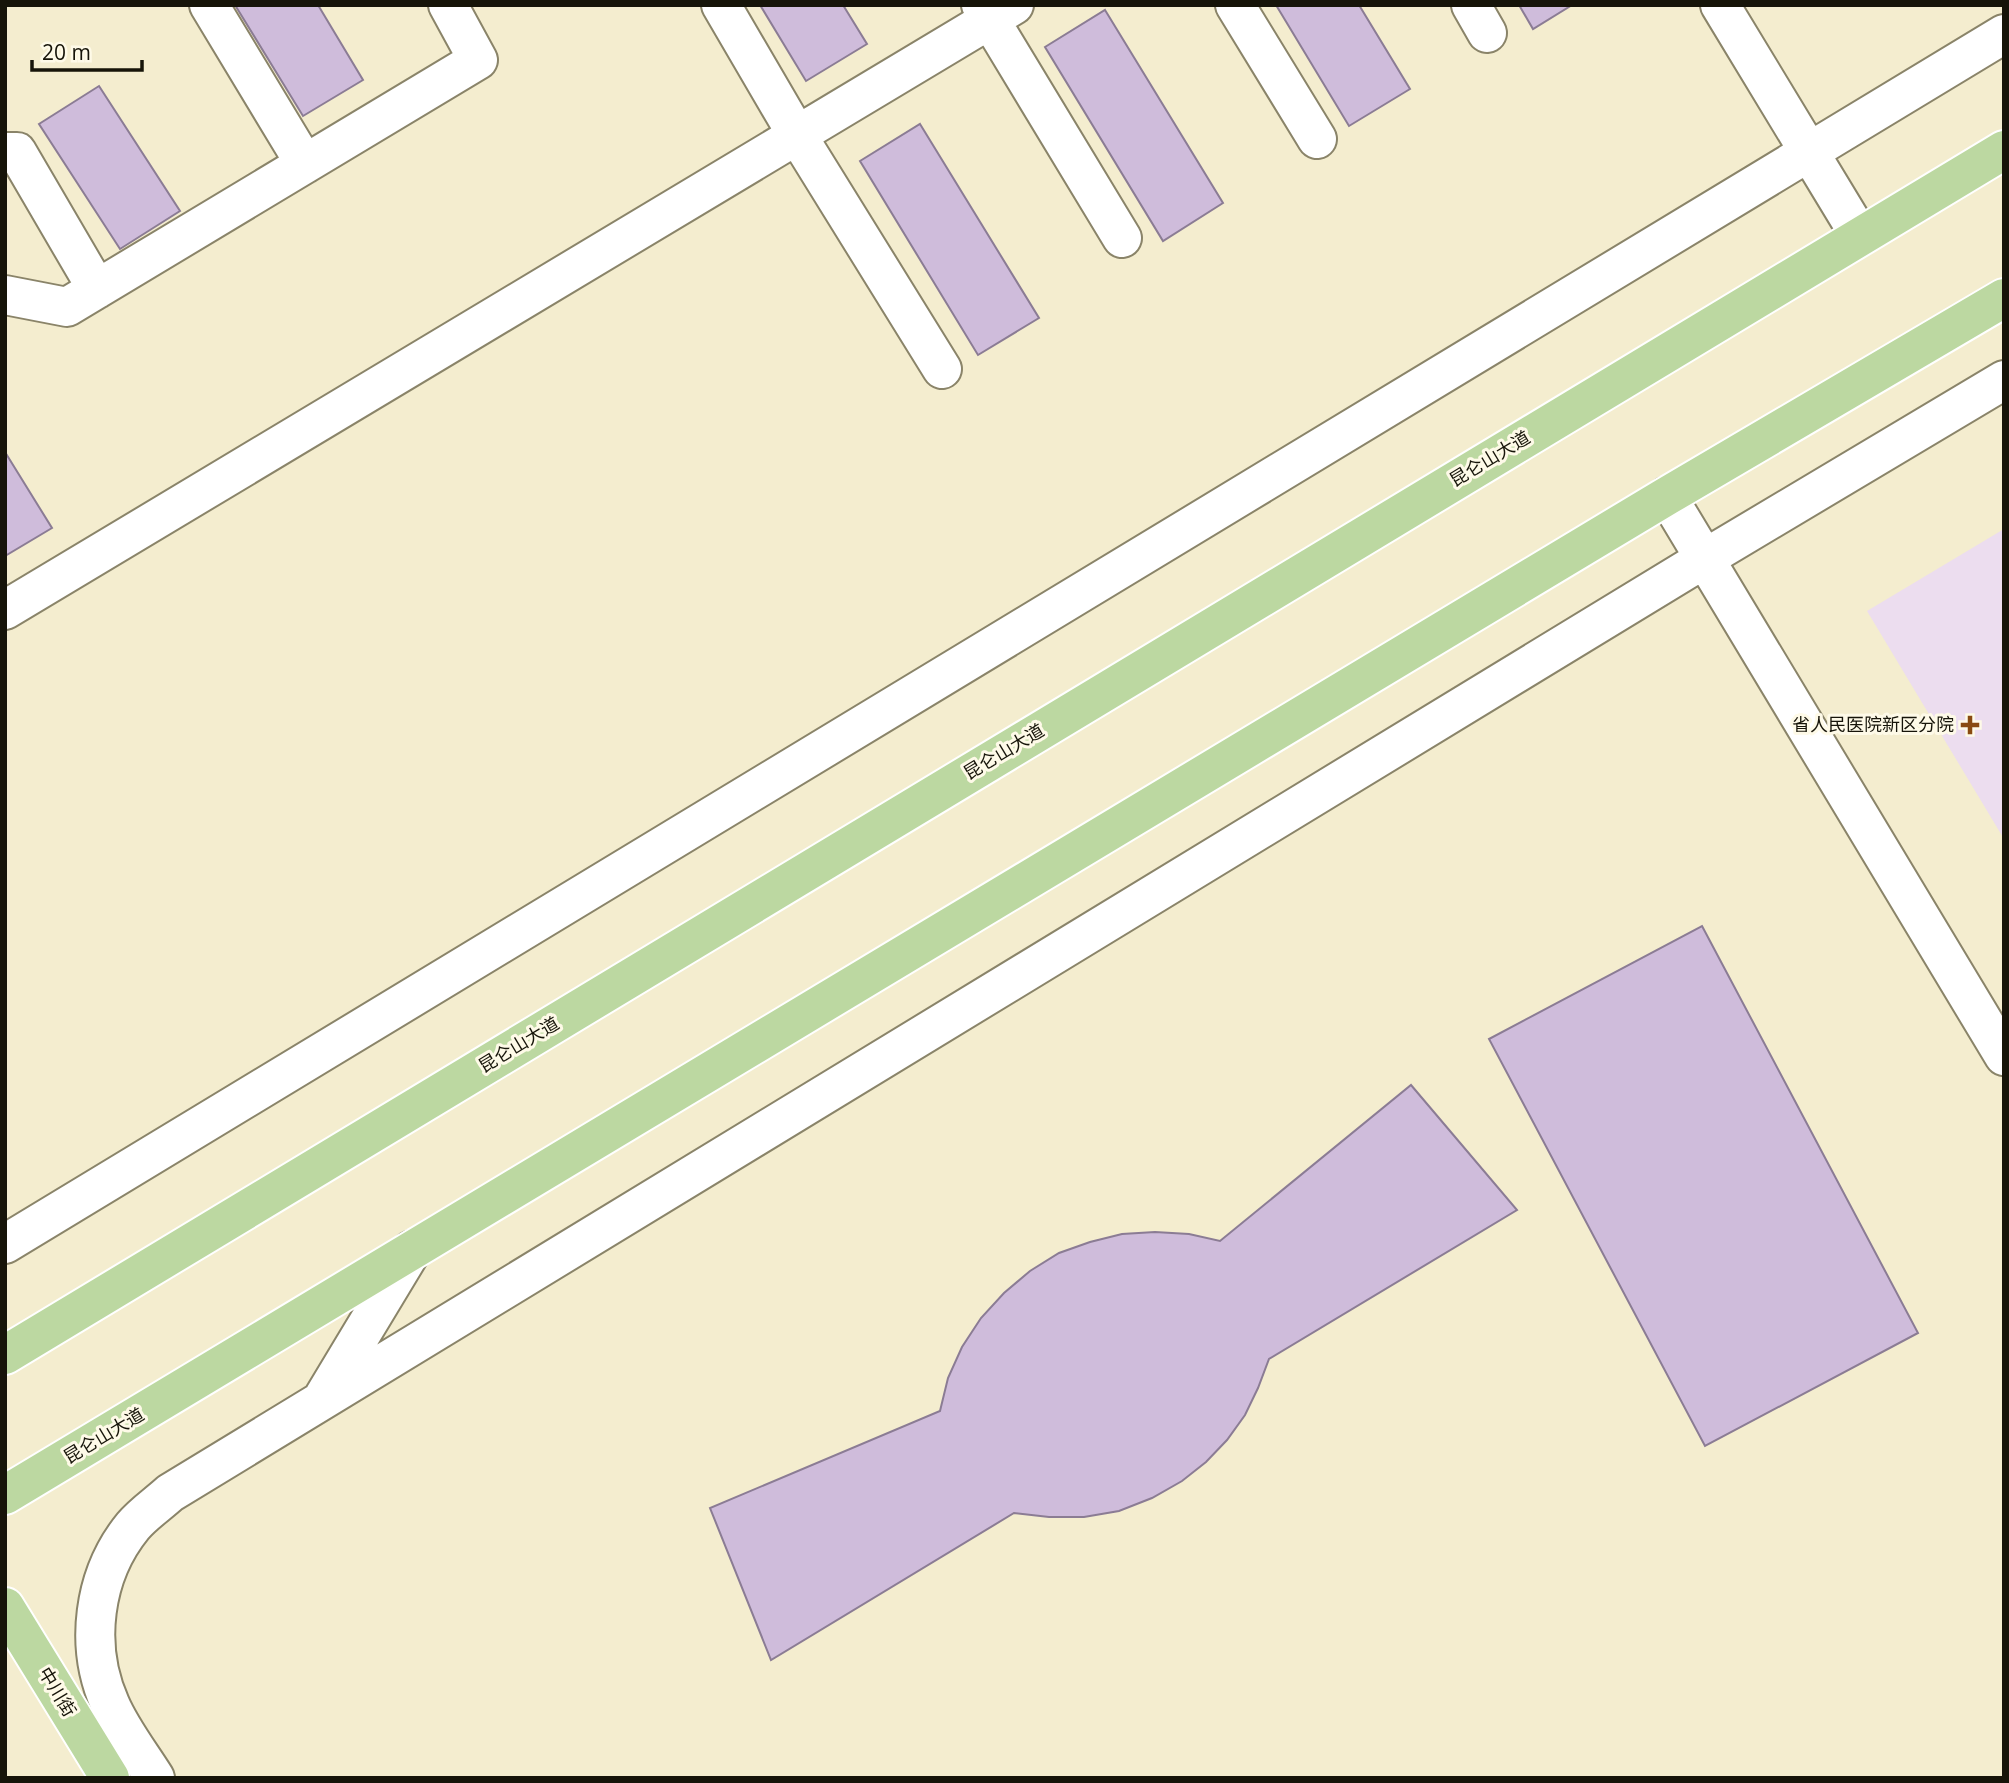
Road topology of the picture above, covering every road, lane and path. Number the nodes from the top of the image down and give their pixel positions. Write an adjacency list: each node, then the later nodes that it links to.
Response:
1 (209, 5): 13 (street)
2 (448, 5): 13 (street)
3 (721, 5): 8 (street)
4 (1235, 5): 9 (street)
5 (1720, 5): 12 (street)
6 (995, 10): 8 (street); 15 (street)
7 (2004, 34): 12 (street)
8 (797, 135): 19 (street); 23 (street)
9 (1317, 139)
10 (2004, 150): 14 (main road, 昆仑山大道)
11 (5, 152): 16 (street)
12 (1808, 152): 14 (street); 25 (street)
13 (305, 164): 16 (street)
14 (1860, 236): 27 (main road, 昆仑山大道)
15 (1122, 238)
16 (97, 289): 17 (street)
17 (5, 295)
18 (2004, 298): 21 (main road, 昆仑山大道)
19 (942, 369)
20 (2004, 380): 22 (street)
21 (1667, 496): 22 (street); 26 (main road, 昆仑山大道)
22 (1704, 559): 24 (street); 28 (street)
23 (5, 610)
24 (2004, 1056)
25 (5, 1244)
26 (412, 1251): 28 (street); 29 (main road, 昆仑山大道)
27 (5, 1355)
28 (321, 1401): 32 (street)
29 (5, 1495)
30 (5, 1607): 31 (main road, 中川街)
31 (110, 1778)
32 (155, 1778)

